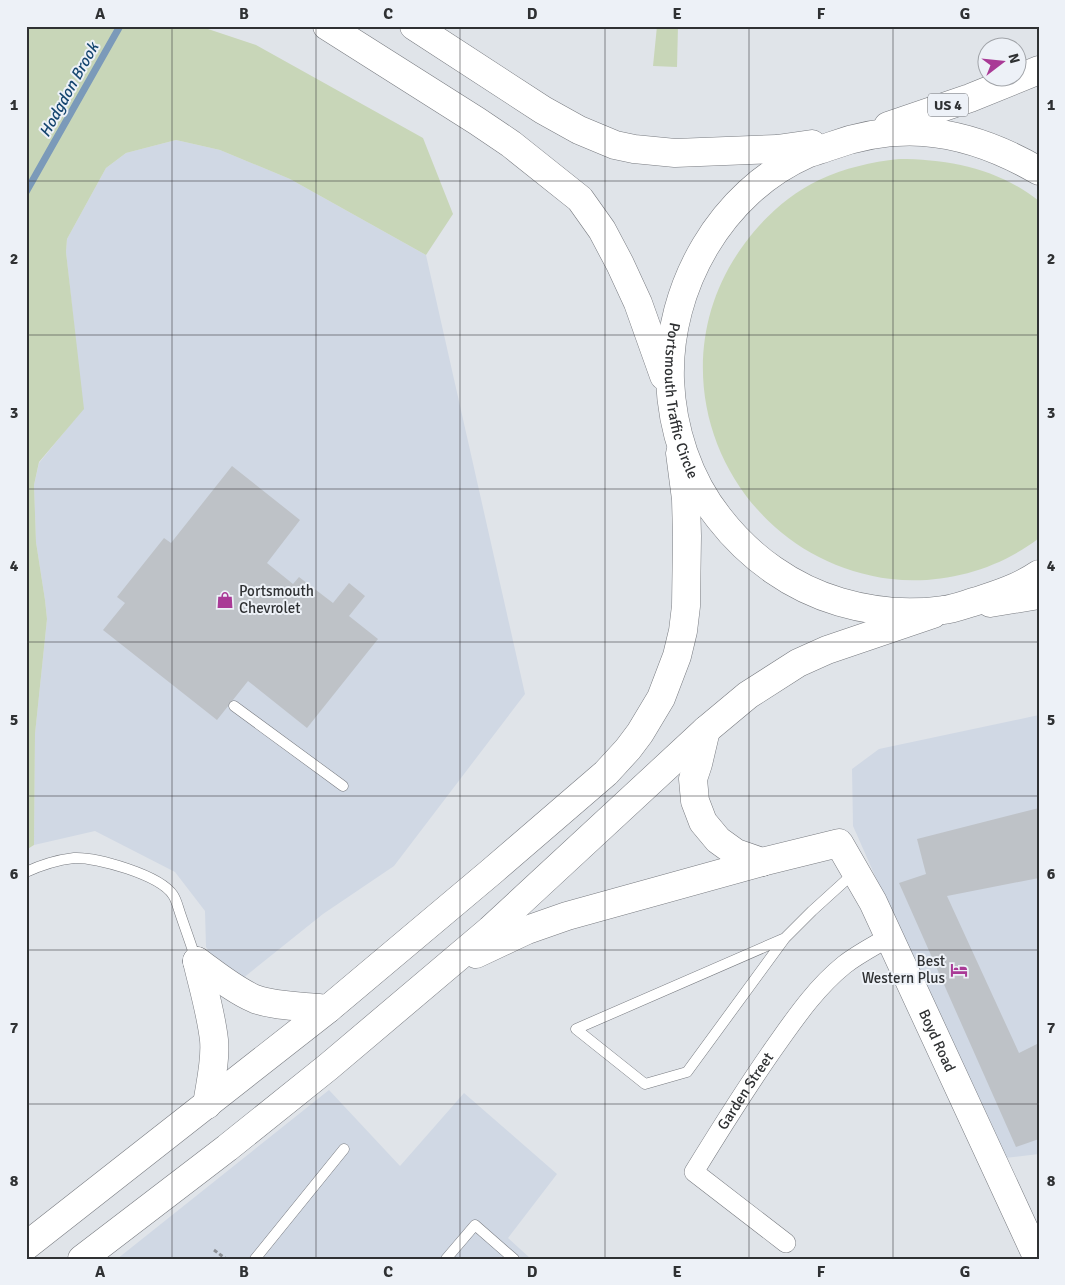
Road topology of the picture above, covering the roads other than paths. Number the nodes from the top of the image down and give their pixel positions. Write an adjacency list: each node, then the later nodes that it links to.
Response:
1 (327, 26): 6 (main road)
2 (414, 26): 4 (main road)
3 (1039, 70): 4 (main road, US 4)
4 (856, 137): 5 (main road, Portsmouth Traffic Circle); 6 (main road, Portsmouth Traffic Circle)
5 (1039, 171)
6 (670, 396): 7 (main road, Portsmouth Traffic Circle)
7 (675, 426): 10 (main road, Portsmouth Traffic Circle); 21 (main road)
8 (1039, 574): 10 (main road, Portsmouth Traffic Circle)
9 (1039, 595): 10 (main road)
10 (945, 610): 12 (main road)
11 (234, 706): 13 (lane)
12 (706, 730): 14 (main road); 20 (main road)
13 (343, 786)
14 (762, 862): 15 (main road, Boyd Road); 20 (main road)
15 (856, 871): 17 (main road, Boyd Road); 18 (lane)
16 (26, 872): 19 (lane)
17 (889, 937): 24 (street, Garden Street); 31 (main road, Boyd Road)
18 (785, 938): 18 (lane)
19 (196, 961): 21 (main road); 22 (main road)
20 (431, 978): 27 (main road)
21 (328, 1009): 22 (main road)
22 (207, 1105): 25 (main road)
23 (344, 1149): 28 (lane)
24 (786, 1244)
25 (26, 1247): 26 (main road)
26 (32, 1259)
27 (82, 1259)
28 (255, 1259)
29 (446, 1259): 30 (lane)
30 (514, 1259)
31 (1038, 1259)

